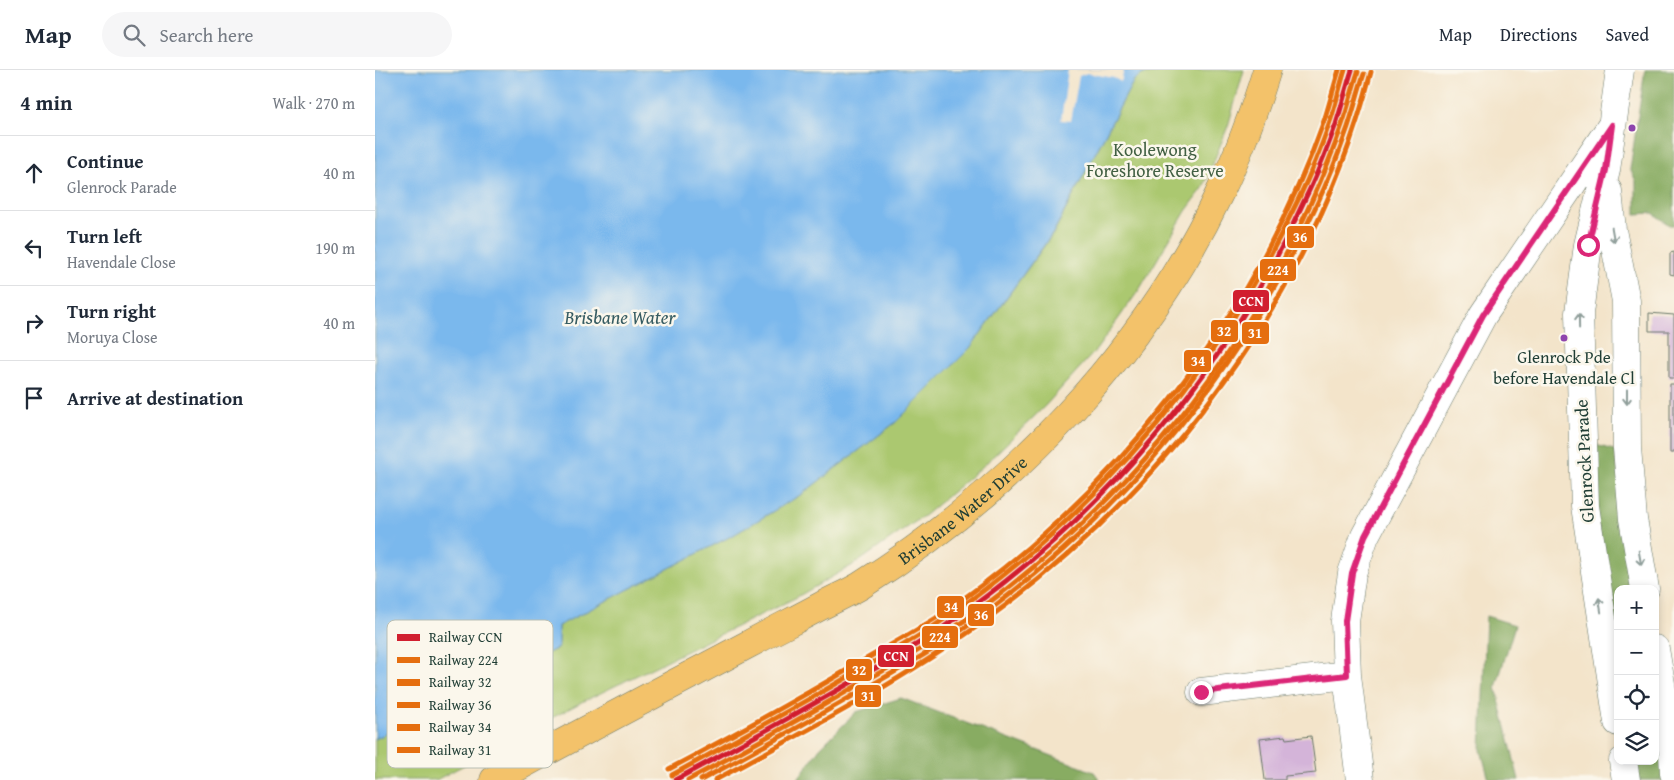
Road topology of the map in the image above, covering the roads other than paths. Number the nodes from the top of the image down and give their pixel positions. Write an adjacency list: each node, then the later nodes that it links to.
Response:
1 (1267, 70): 10 (main road, Brisbane Water Drive)
2 (1620, 70): 3 (street, Glenrock Parade)
3 (1612, 125): 4 (street, Glenrock Parade); 7 (street)
4 (1606, 170): 5 (street, Glenrock Parade, one-way to 5); 9 (street, Glenrock Parade, one-way to 4)
5 (1644, 585)
6 (1659, 672): 13 (street)
7 (1347, 675): 8 (street); 15 (street)
8 (1201, 692)
9 (1618, 720)
10 (553, 749)
11 (1624, 765): 16 (street)
12 (517, 768): 14 (main road, Brisbane Water Drive)
13 (1674, 774)
14 (494, 780)
15 (1360, 780)
16 (1626, 780)

